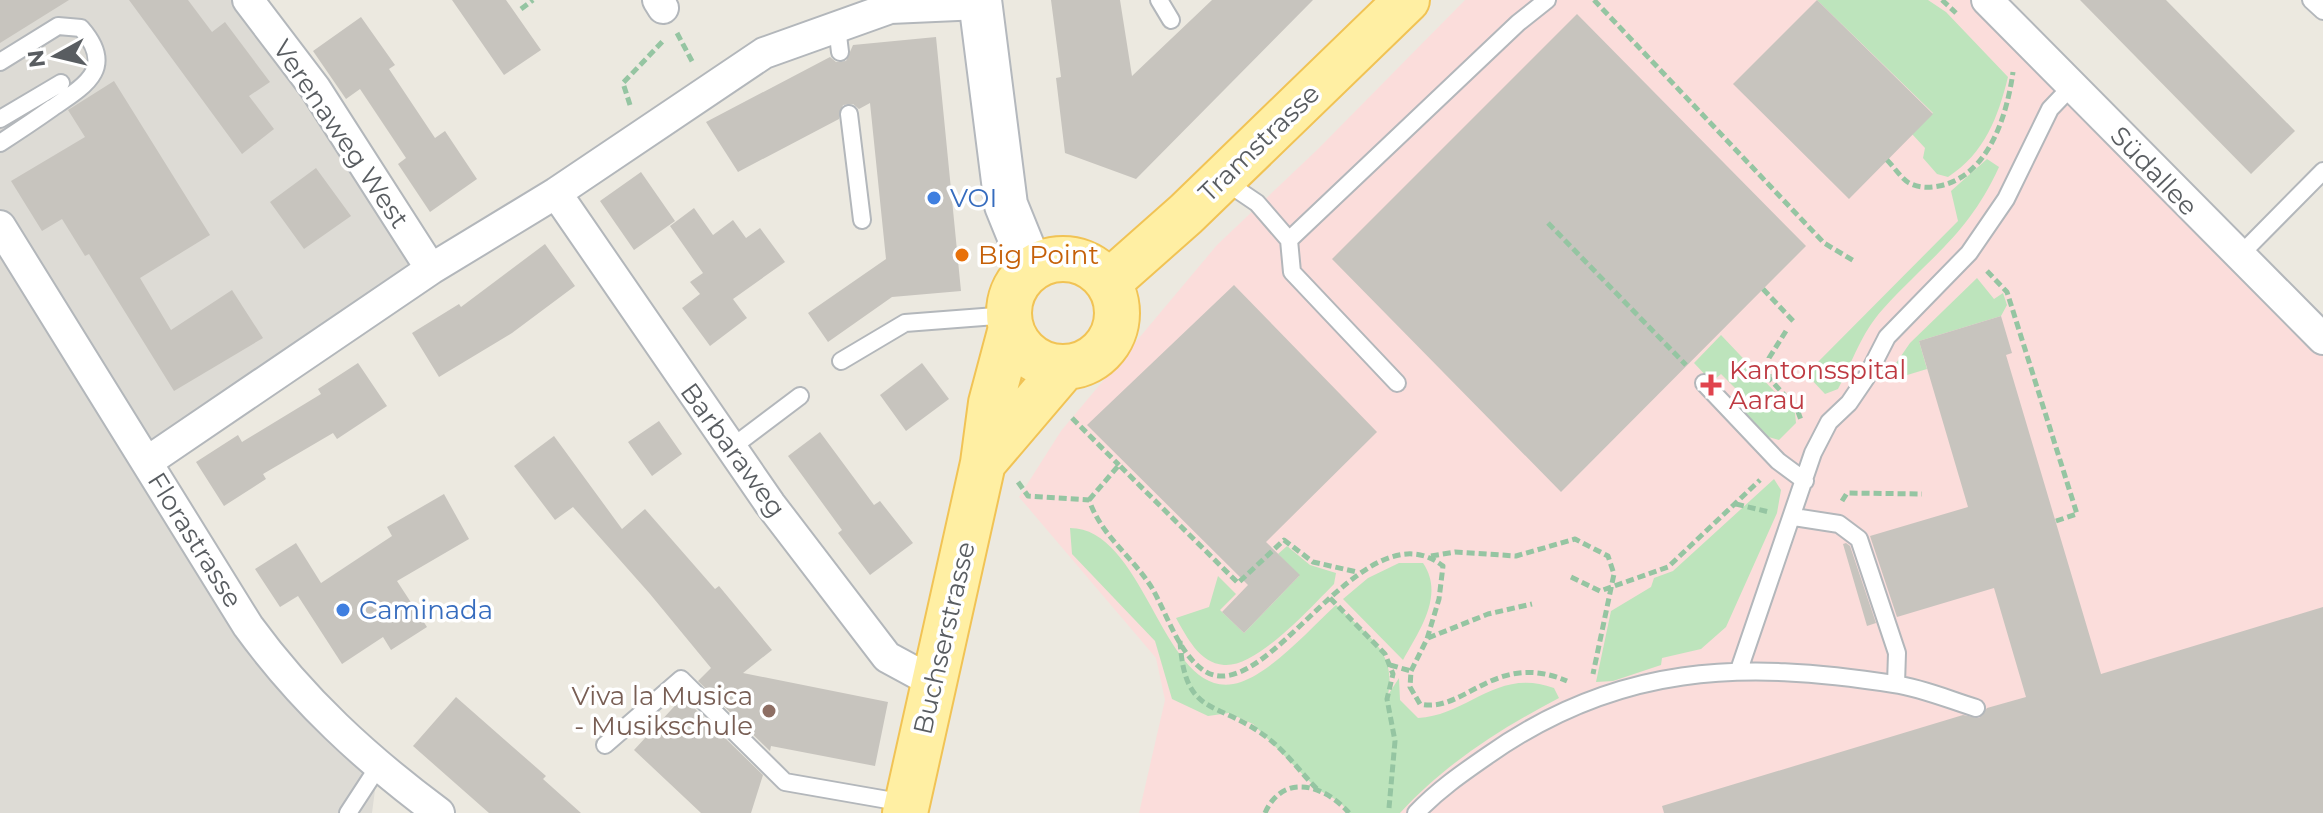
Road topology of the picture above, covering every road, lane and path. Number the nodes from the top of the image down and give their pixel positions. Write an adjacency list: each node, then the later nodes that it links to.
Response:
1 (248, 0): 34 (street, Verenaweg West)
2 (533, 0): 10 (path)
3 (1159, 0): 13 (lane)
4 (1407, 0): 25 (main road, Tramstrasse)
5 (1547, 0): 30 (lane)
6 (1594, 0): 33 (path)
7 (1987, 0): 17 (street, Südallee)
8 (2311, 0): 11 (lane)
9 (980, 2): 18 (street); 35 (main road)
10 (521, 9)
11 (2323, 11)
12 (666, 12): 18 (path); 21 (path)
13 (1171, 20)
14 (0, 62): 22 (lane)
15 (2013, 70): 23 (path)
16 (61, 83): 20 (lane)
17 (2071, 87): 31 (lane); 32 (street, Südallee)
18 (707, 89): 21 (street)
19 (849, 114): 27 (lane)
20 (0, 119)
21 (640, 133): 26 (street)
22 (0, 143)
23 (1887, 160)
24 (2323, 171): 32 (lane)
25 (1222, 179): 30 (lane); 36 (main road, Tramstrasse)
26 (556, 193): 34 (street); 48 (street, Barbaraweg)
27 (862, 220)
28 (1548, 223): 45 (path)
29 (0, 226): 49 (street, Florastrasse)
30 (1289, 240): 44 (lane)
31 (1969, 253): 52 (lane); 57 (path)
32 (2238, 257): 41 (street, Südallee)
33 (1854, 261)
34 (431, 269): 49 (street)
35 (1032, 269): 36 (main road); 38 (main road)
36 (1108, 283): 43 (main road)
37 (1763, 289): 39 (path)
38 (1010, 322): 42 (lane); 43 (main road); 50 (main road, Buchserstrasse)
39 (1794, 322)
40 (1786, 331): 52 (path)
41 (2323, 339)
42 (841, 361)
43 (1064, 368): 50 (main road, Buchserstrasse)
44 (1397, 383)
45 (1704, 383): 52 (lane)
46 (800, 396): 48 (lane)
47 (1070, 417): 51 (path)
48 (731, 448): 69 (street, Barbaraweg)
49 (147, 462): 74 (street, Florastrasse)
50 (983, 463): 54 (path); 69 (main road, Buchserstrasse)
51 (1119, 465): 54 (path); 59 (path)
52 (1791, 471): 56 (lane); 61 (path)
53 (1922, 494): 55 (path)
54 (1089, 500): 65 (path)
55 (1836, 513)
56 (1794, 517): 67 (lane); 70 (lane)
57 (2056, 521)
58 (1430, 556): 59 (path); 61 (path); 64 (path)
59 (1358, 572): 62 (path)
60 (1571, 577): 61 (path)
61 (1612, 586): 71 (path)
62 (1330, 598): 65 (path); 66 (path)
63 (1532, 604): 64 (path)
64 (1427, 639): 68 (path)
65 (1179, 640): 75 (path)
66 (1389, 664): 68 (path); 81 (path)
67 (1739, 670): 70 (lane); 71 (lane)
68 (1411, 671): 71 (path)
69 (935, 683): 76 (main road, Buchserstrasse)
70 (1896, 684): 72 (lane)
71 (1582, 694): 82 (lane)
72 (1976, 708)
73 (605, 745): 76 (lane)
74 (378, 767): 77 (lane); 78 (street, Florastrasse)
75 (1317, 789): 79 (path); 80 (path)
76 (906, 808)
77 (348, 813)
78 (439, 813)
79 (1265, 813)
80 (1349, 813)
81 (1388, 813)
82 (1416, 813)

